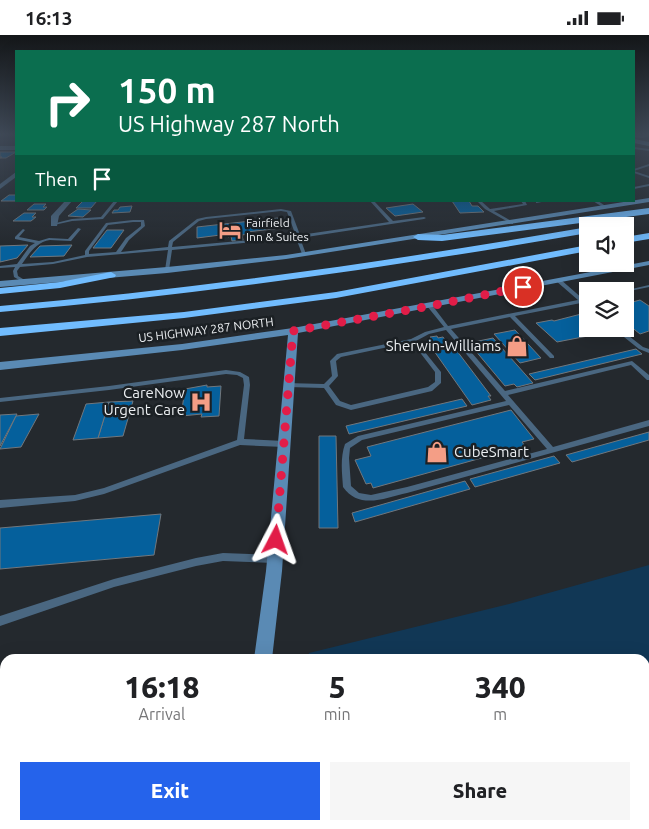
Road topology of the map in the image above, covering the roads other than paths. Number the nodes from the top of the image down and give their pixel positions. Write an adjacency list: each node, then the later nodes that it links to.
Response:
1 (637, 172): 5 (lane)
2 (8, 174): 3 (street)
3 (15, 174)
4 (15, 175): 7 (street)
5 (649, 177)
6 (649, 185): 8 (lane)
7 (0, 187)
8 (635, 188)
9 (649, 199): 10 (main road)
10 (635, 201)
11 (68, 202): 26 (street)
12 (115, 202): 26 (lane)
13 (373, 202): 24 (lane)
14 (480, 202): 19 (lane)
15 (524, 202): 19 (lane)
16 (597, 202): 18 (lane)
17 (632, 202): 18 (main road)
18 (605, 207): 25 (main road)
19 (491, 210): 25 (lane)
20 (649, 211): 32 (highway)
21 (424, 218): 24 (lane)
22 (649, 219): 23 (highway)
23 (634, 222)
24 (392, 223): 31 (lane)
25 (512, 223): 32 (main road)
26 (54, 224)
27 (79, 229): 34 (lane)
28 (23, 230): 34 (lane)
29 (579, 231): 56 (highway)
30 (649, 236): 33 (highway)
31 (297, 237): 35 (lane); 35 (lane); 38 (lane)
32 (418, 237): 38 (main road)
33 (634, 238)
34 (39, 242): 42 (lane)
35 (170, 249): 37 (lane); 44 (lane)
36 (579, 249): 60 (highway)
37 (118, 253): 39 (lane); 39 (lane)
38 (304, 254): 44 (main road)
39 (87, 256): 42 (lane)
40 (649, 263): 47 (main road, US HIGHWAY 287 NORTH)
41 (8, 266): 42 (lane); 43 (lane); 45 (lane)
42 (17, 266): 48 (lane)
43 (0, 267)
44 (168, 270): 46 (main road)
45 (0, 273)
46 (111, 275): 48 (main road); 52 (highway)
47 (558, 280): 53 (lane); 55 (main road, US HIGHWAY 287 NORTH)
48 (26, 283): 49 (main road)
49 (0, 284)
50 (649, 286): 51 (lane)
51 (634, 289)
52 (0, 291)
53 (579, 296)
54 (579, 301): 57 (lane)
55 (430, 306): 58 (lane); 59 (main road, US HIGHWAY 287 NORTH)
56 (0, 309)
57 (511, 315): 58 (lane); 64 (lane)
58 (447, 328): 62 (lane); 69 (lane)
59 (293, 331): 65 (main road, US HIGHWAY 287 NORTH); 67 (main road)
60 (0, 333)
61 (627, 337): 63 (lane)
62 (413, 340): 68 (lane); 68 (lane)
63 (649, 351)
64 (552, 357)
65 (0, 366)
66 (649, 379): 69 (lane)
67 (288, 385): 68 (lane); 74 (main road)
68 (326, 386)
69 (503, 395): 71 (lane)
70 (0, 400): 73 (lane)
71 (511, 402): 75 (lane); 75 (lane)
72 (649, 423): 75 (lane)
73 (240, 442): 74 (lane); 76 (lane)
74 (284, 444): 77 (main road)
75 (552, 450)
76 (0, 504)
77 (274, 559): 78 (lane); 79 (main road)
78 (0, 621)
79 (264, 654)

